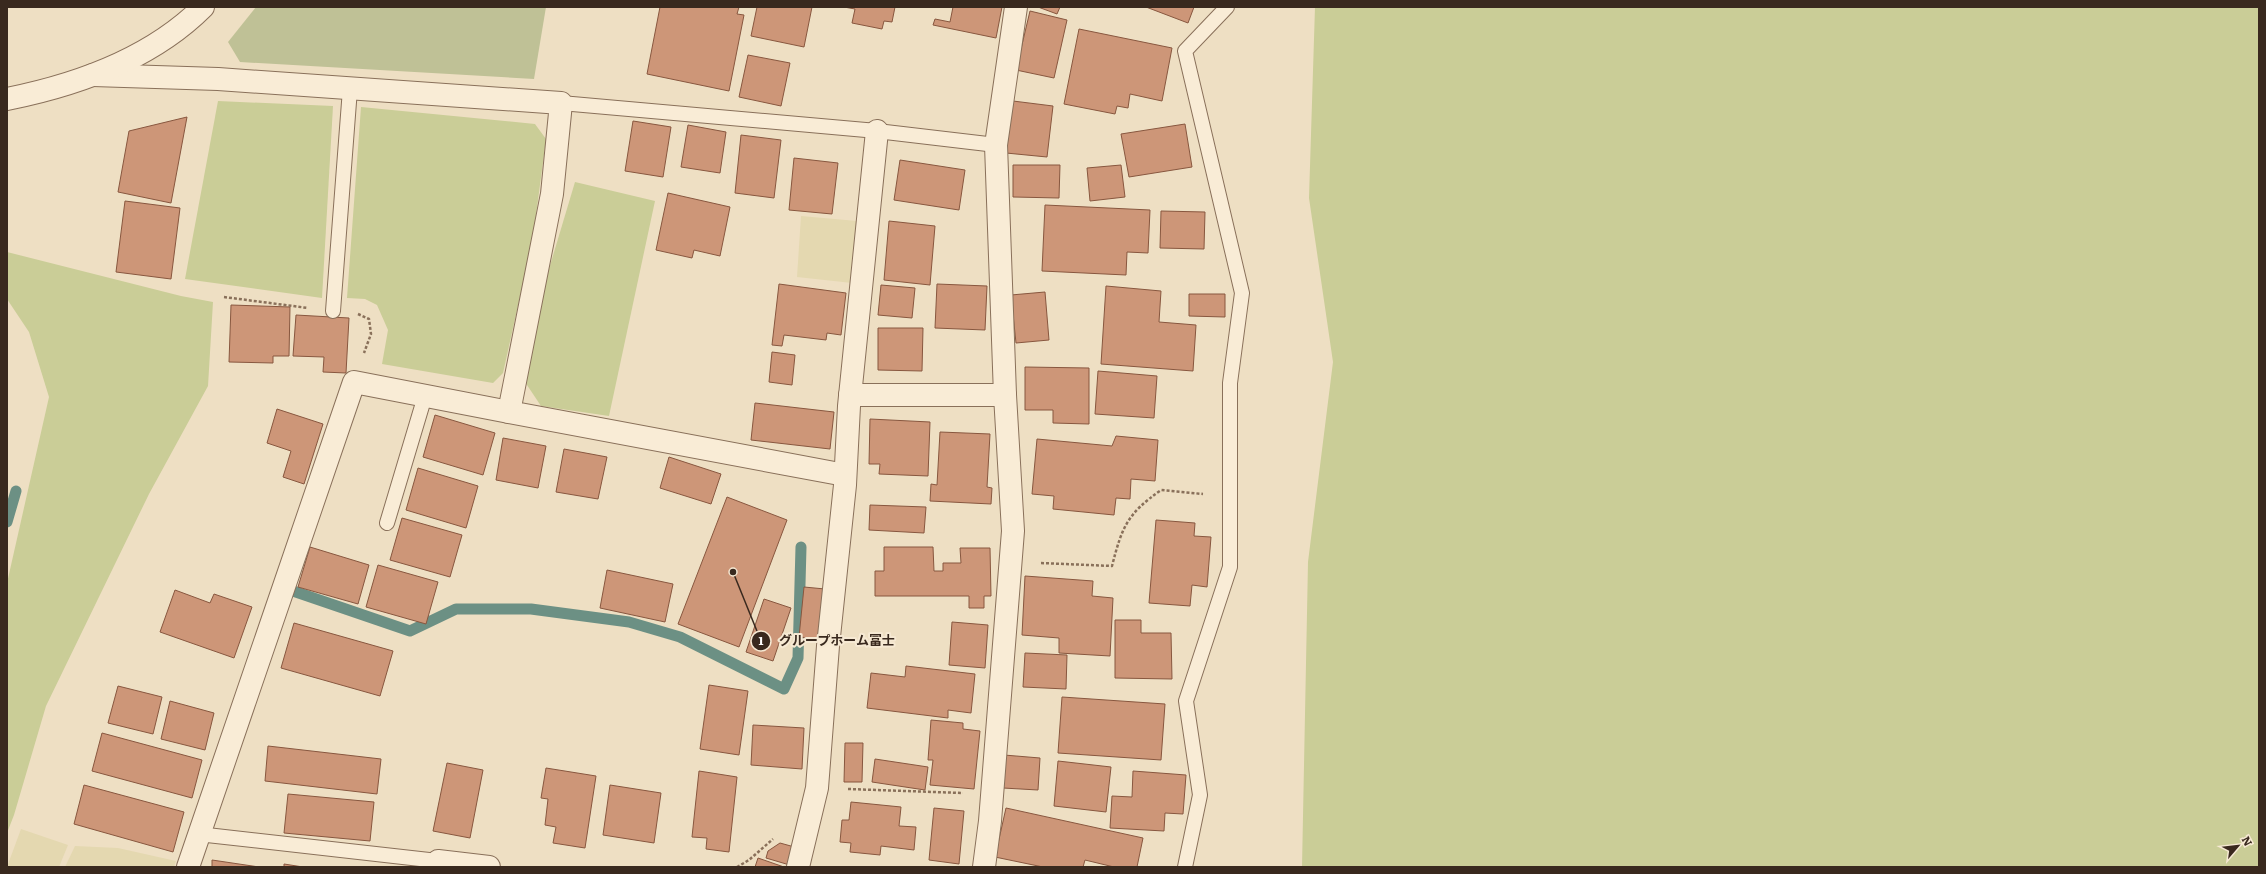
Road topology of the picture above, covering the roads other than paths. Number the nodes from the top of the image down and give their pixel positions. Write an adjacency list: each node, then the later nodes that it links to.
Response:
1 (203, 7): 4 (street)
2 (1016, 7): 9 (street)
3 (1227, 7): 23 (lane)
4 (93, 75): 5 (street); 6 (street)
5 (350, 89): 7 (street); 10 (lane)
6 (7, 99)
7 (561, 103): 8 (lane); 14 (street)
8 (877, 131): 9 (lane); 11 (street)
9 (996, 145): 13 (street)
10 (333, 311)
11 (850, 395): 13 (street); 15 (street)
12 (425, 396): 14 (street); 16 (lane); 17 (street)
13 (1005, 396): 22 (street)
14 (509, 412): 15 (street)
15 (845, 475): 21 (street)
16 (387, 523)
17 (198, 834): 18 (lane); 19 (street)
18 (437, 864): 20 (street)
19 (188, 867)
20 (489, 867)
21 (798, 867)
22 (984, 867)
23 (1185, 867)

